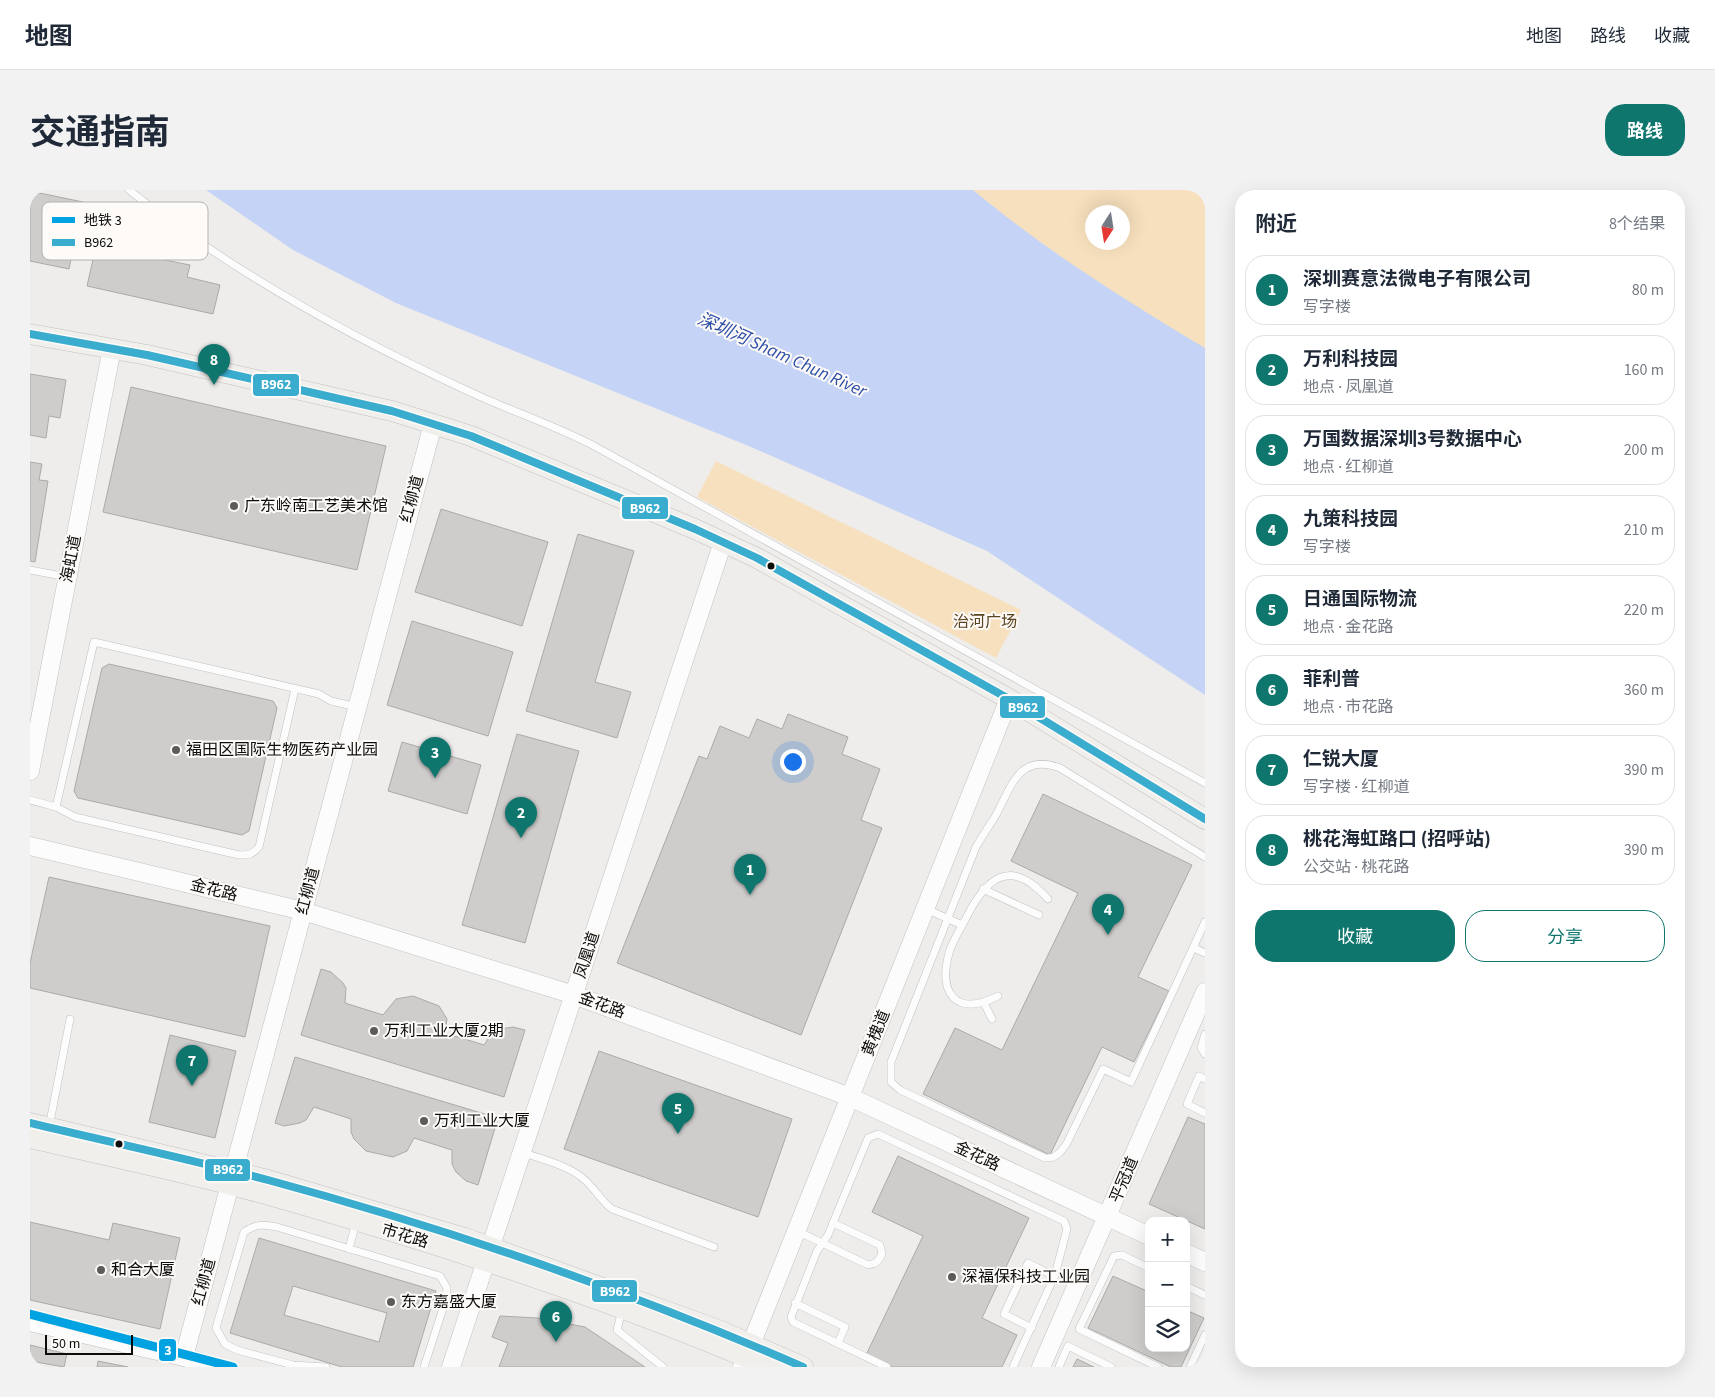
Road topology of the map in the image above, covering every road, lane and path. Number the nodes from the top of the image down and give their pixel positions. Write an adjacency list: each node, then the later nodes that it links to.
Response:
1 (129, 190): 2 (lane)
2 (145, 202)
3 (208, 249): 15 (lane)
4 (30, 334): 5 (main road)
5 (112, 348): 6 (main road); 9 (street, 海虹道)
6 (433, 424): 7 (main road); 12 (street, 红柳道)
7 (724, 542): 11 (main road); 32 (street, 凤凰道)
8 (30, 570): 9 (lane)
9 (68, 577): 13 (street, 海虹道)
10 (295, 689): 12 (lane); 17 (lane); 17 (lane)
11 (1009, 700): 18 (main road); 23 (street, 黄槐道)
12 (357, 707): 24 (street, 红柳道)
13 (32, 753): 14 (street, 海虹道)
14 (30, 771)
15 (1205, 783)
16 (30, 800): 17 (lane)
17 (56, 807)
18 (1205, 818)
19 (30, 846): 24 (street, 金花路)
20 (1205, 857): 26 (lane)
21 (983, 889): 22 (lane); 25 (lane); 28 (lane)
22 (1048, 899)
23 (925, 909): 26 (lane); 40 (street, 黄槐道)
24 (303, 911): 32 (street, 金花路); 45 (street, 红柳道)
25 (1039, 916)
26 (947, 919): 28 (lane); 29 (lane)
27 (1205, 922): 29 (lane)
28 (962, 925): 34 (lane)
29 (1194, 948): 30 (lane)
30 (1205, 953)
31 (1205, 992): 46 (street, 平冠道)
32 (574, 995): 40 (street, 金花路); 44 (street, 凤凰道)
33 (998, 996): 34 (lane)
34 (984, 1003): 36 (lane)
35 (70, 1019): 42 (lane)
36 (992, 1019)
37 (1205, 1034): 38 (lane)
38 (1205, 1054)
39 (1205, 1079): 41 (lane)
40 (850, 1097): 46 (street, 金花路); 49 (street, 黄槐道)
41 (1205, 1113)
42 (39, 1125): 45 (main road, 市花路)
43 (30, 1138): 45 (main road, 市花路)
44 (522, 1152): 52 (lane); 54 (street, 凤凰道)
45 (232, 1178): 47 (main road, 市花路); 54 (main road, 市花路); 68 (street, 红柳道)
46 (1108, 1217): 50 (street, 金花路); 79 (street, 平冠道)
47 (356, 1221): 53 (lane); 54 (main road, 市花路)
48 (833, 1223): 51 (lane); 51 (lane); 58 (lane)
49 (797, 1231): 51 (lane); 67 (street, 黄槐道)
50 (1145, 1234)
51 (822, 1243): 61 (lane)
52 (714, 1247)
53 (349, 1249): 71 (lane); 72 (lane)
54 (488, 1254): 62 (main road, 市花路); 67 (main road, 市花路); 73 (street, 凤凰道)
55 (1190, 1256): 56 (street)
56 (1205, 1262)
57 (1145, 1266): 82 (lane)
58 (1054, 1276): 64 (lane); 64 (lane)
59 (1190, 1288): 60 (lane)
60 (1205, 1295)
61 (795, 1303): 66 (lane); 66 (lane)
62 (622, 1310): 67 (main road, 市花路); 74 (lane)
63 (30, 1322): 68 (street)
64 (1032, 1328): 78 (lane)
65 (1205, 1335): 83 (lane)
66 (838, 1344): 77 (lane)
67 (747, 1356): 75 (main road, 市花路); 76 (main road, 市花路)
68 (184, 1357): 70 (street)
69 (1205, 1362): 84 (lane)
70 (216, 1367)
71 (326, 1367)
72 (424, 1367)
73 (451, 1367)
74 (663, 1367)
75 (769, 1367)
76 (803, 1367)
77 (887, 1367)
78 (1013, 1367)
79 (1041, 1367)
80 (1059, 1367): 81 (lane)
81 (1111, 1367)
82 (1158, 1367)
83 (1190, 1367)
84 (1203, 1367)

